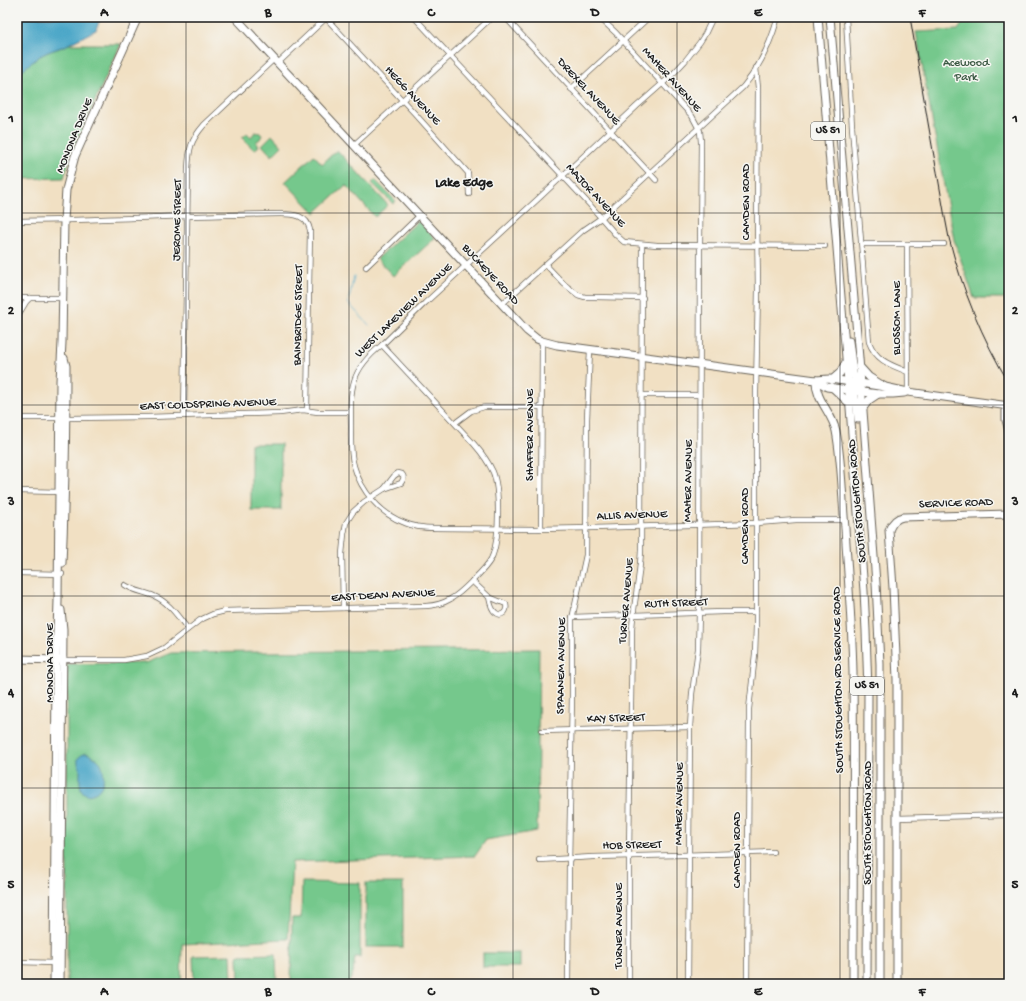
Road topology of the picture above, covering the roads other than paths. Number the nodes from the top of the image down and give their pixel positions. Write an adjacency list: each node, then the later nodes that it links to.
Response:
1 (138, 17): 31 (street, MONONA DRIVE)
2 (235, 17): 16 (street, BUCKEYE ROAD)
3 (326, 17): 16 (street, JEROME STREET); 20 (street, HEGG AVENUE)
4 (414, 17): 15 (street, MAJOR AVENUE)
5 (492, 17): 15 (street)
6 (505, 17): 19 (street, DREXEL AVENUE)
7 (599, 17): 14 (street, MAHER AVENUE)
8 (649, 17): 14 (street)
9 (713, 17): 18 (street, WEST LAKEVIEW AVENUE)
10 (778, 17): 17 (street)
11 (818, 17): 43 (street, SOUTH STOUGHTON ROAD / US 51)
12 (830, 17): 56 (street, US 51)
13 (846, 17): 34 (street)
14 (623, 41): 18 (street, MAHER AVENUE); 19 (street)
15 (450, 56): 20 (street); 25 (street, MAJOR AVENUE)
16 (276, 61): 23 (street, BUCKEYE ROAD); 28 (street, JEROME STREET)
17 (756, 68): 21 (street); 38 (street, CAMDEN ROAD)
18 (662, 84): 21 (street, MAHER AVENUE); 22 (street, WEST LAKEVIEW AVENUE)
19 (571, 89): 22 (street, DREXEL AVENUE)
20 (402, 101): 23 (street); 27 (street, HEGG AVENUE)
21 (699, 127): 24 (street); 37 (street, MAHER AVENUE)
22 (610, 131): 24 (street, DREXEL AVENUE); 25 (street, WEST LAKEVIEW AVENUE)
23 (354, 145): 29 (street, BUCKEYE ROAD)
24 (650, 173): 26 (street, DREXEL AVENUE); 30 (street)
25 (562, 176): 30 (street, MAJOR AVENUE); 40 (street, WEST LAKEVIEW AVENUE)
26 (656, 180)
27 (469, 194)
28 (188, 216): 31 (street); 73 (street, BAINBRIDGE STREET); 75 (street, JEROME STREET)
29 (420, 216): 40 (street, BUCKEYE ROAD); 42 (street)
30 (601, 218): 33 (street, MAJOR AVENUE); 41 (street)
31 (64, 220): 32 (street); 46 (street, MONONA DRIVE)
32 (17, 221)
33 (642, 244): 37 (street, MAJOR AVENUE); 47 (street, TURNER AVENUE)
34 (862, 244): 35 (street); 58 (street)
35 (907, 244): 36 (street); 58 (street, BLOSSOM LANE)
36 (944, 244)
37 (700, 246): 38 (street, MAJOR AVENUE); 55 (street, MAHER AVENUE)
38 (757, 246): 39 (street, MAJOR AVENUE); 57 (street, CAMDEN ROAD)
39 (825, 246)
40 (466, 265): 48 (street, BUCKEYE ROAD); 51 (street, WEST LAKEVIEW AVENUE)
41 (546, 265): 47 (street); 48 (street)
42 (366, 267)
43 (840, 282): 54 (street, SOUTH STOUGHTON ROAD / US 51); 61 (street)
44 (17, 298): 45 (street)
45 (30, 298): 46 (street); 49 (street)
46 (63, 298): 77 (street, MONONA DRIVE)
47 (643, 298): 53 (street, TURNER AVENUE)
48 (502, 304): 50 (street, BUCKEYE ROAD)
49 (17, 317)
50 (542, 341): 52 (street, BUCKEYE ROAD); 71 (street, SHAFFER AVENUE)
51 (382, 345): 74 (street, WEST LAKEVIEW AVENUE); 78 (street, EAST DEAN AVENUE)
52 (590, 350): 53 (street, BUCKEYE ROAD); 91 (street, SPAANEM AVENUE)
53 (642, 356): 55 (street, BUCKEYE ROAD); 67 (street, TURNER AVENUE)
54 (846, 362): 60 (street); 62 (street, SOUTH STOUGHTON ROAD / US 51)
55 (699, 365): 57 (street, BUCKEYE ROAD); 68 (street, MAHER AVENUE)
56 (859, 366): 61 (street, US 51); 63 (street)
57 (756, 372): 59 (street, BUCKEYE ROAD); 87 (street, CAMDEN ROAD)
58 (908, 372): 65 (street, BLOSSOM LANE)
59 (816, 380): 60 (street, BUCKEYE ROAD); 86 (street, SOUTH STOUGHTON RD SERVICE ROAD)
60 (832, 383): 62 (street, BUCKEYE ROAD); 69 (street)
61 (858, 383): 62 (street); 63 (street); 64 (street)
62 (849, 387): 64 (street); 69 (street, SOUTH STOUGHTON ROAD / US 51); 84 (street)
63 (884, 387): 65 (street)
64 (861, 391): 66 (street); 72 (street, SOUTH STOUGHTON ROAD / US 51)
65 (908, 392): 66 (street); 70 (street)
66 (878, 394): 72 (street)
67 (642, 395): 68 (street); 89 (street, TURNER AVENUE)
68 (700, 395): 88 (street, MAHER AVENUE)
69 (849, 403): 127 (street, SOUTH STOUGHTON ROAD / US 51)
70 (1007, 406): 79 (street)
71 (541, 407): 78 (street); 92 (street, SHAFFER AVENUE)
72 (862, 408): 84 (street, SOUTH STOUGHTON ROAD / US 51)
73 (307, 410): 74 (street, EAST COLDSPRING AVENUE); 75 (street, EAST COLDSPRING AVENUE)
74 (350, 412): 83 (street, WEST LAKEVIEW AVENUE)
75 (184, 416): 77 (street, EAST COLDSPRING AVENUE)
76 (17, 418): 77 (street, EAST COLDSPRING AVENUE)
77 (62, 418): 82 (street, MONONA DRIVE)
78 (455, 423): 90 (street, EAST DEAN AVENUE)
79 (1009, 431)
80 (384, 489): 83 (street)
81 (17, 491): 82 (street)
82 (61, 492): 94 (street, MONONA DRIVE)
83 (370, 498): 90 (street, WEST LAKEVIEW AVENUE); 98 (street)
84 (870, 504): 128 (street, SOUTH STOUGHTON ROAD / US 51)
85 (1009, 514): 111 (street, SERVICE ROAD)
86 (844, 520): 87 (street, ALLIS AVENUE); 126 (street, SOUTH STOUGHTON RD SERVICE ROAD)
87 (756, 523): 88 (street, ALLIS AVENUE); 99 (street, CAMDEN ROAD)
88 (699, 524): 89 (street, ALLIS AVENUE); 100 (street, MAHER AVENUE)
89 (641, 526): 91 (street, ALLIS AVENUE); 101 (street, TURNER AVENUE)
90 (497, 528): 92 (street, WEST LAKEVIEW AVENUE); 95 (street, EAST DEAN AVENUE)
91 (586, 528): 92 (street, ALLIS AVENUE); 102 (street, SPAANEM AVENUE)
92 (541, 529)
93 (17, 573): 94 (street)
94 (60, 574): 105 (street, MONONA DRIVE)
95 (472, 581): 97 (street); 98 (street, EAST DEAN AVENUE)
96 (125, 585): 103 (street)
97 (489, 597)
98 (343, 608): 103 (street, EAST DEAN AVENUE)
99 (756, 612): 100 (street, RUTH STREET); 112 (street, CAMDEN ROAD)
100 (699, 613): 101 (street, RUTH STREET); 106 (street, MAHER AVENUE)
101 (633, 616): 102 (street, RUTH STREET); 107 (street, TURNER AVENUE)
102 (572, 617): 108 (street, SPAANEM AVENUE)
103 (188, 629): 105 (street, EAST DEAN AVENUE)
104 (17, 659): 105 (street)
105 (59, 660): 119 (street, MONONA DRIVE)
106 (690, 727): 107 (street, KAY STREET); 114 (street, MAHER AVENUE)
107 (631, 728): 108 (street, KAY STREET); 115 (street, TURNER AVENUE)
108 (570, 730): 109 (street, KAY STREET); 116 (street, SPAANEM AVENUE)
109 (542, 731)
110 (1009, 815): 111 (street)
111 (897, 818): 129 (street)
112 (747, 852): 113 (street, HOB STREET); 114 (street, HOB STREET); 125 (street, CAMDEN ROAD)
113 (773, 852)
114 (689, 854): 115 (street, HOB STREET); 124 (street, MAHER AVENUE)
115 (630, 856): 116 (street, HOB STREET); 123 (street, TURNER AVENUE)
116 (569, 858): 117 (street, HOB STREET); 122 (street, SPAANEM AVENUE)
117 (539, 860)
118 (17, 962): 119 (street)
119 (57, 963): 120 (street, MONONA DRIVE); 121 (street, MONONA DRIVE)
120 (54, 984)
121 (60, 984)
122 (568, 984)
123 (630, 984)
124 (688, 984)
125 (747, 984)
126 (852, 984)
127 (867, 984)
128 (880, 984)
129 (897, 984)

